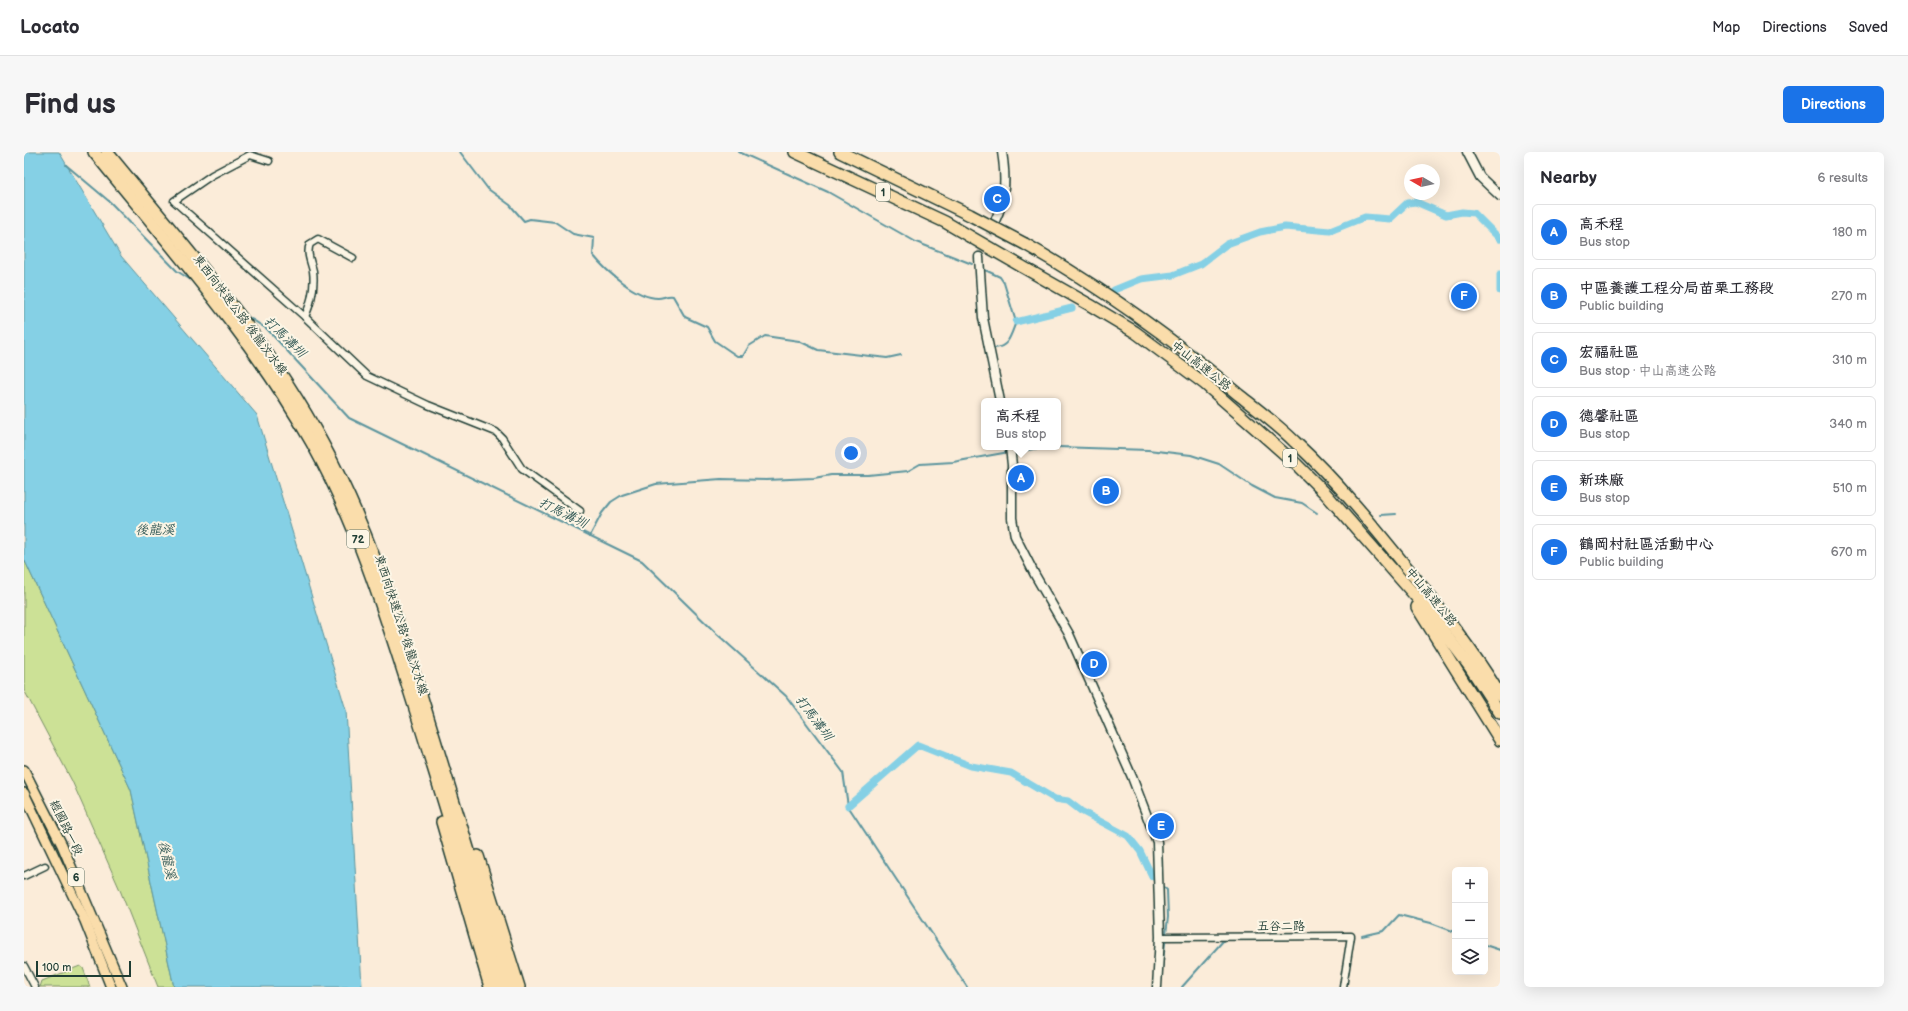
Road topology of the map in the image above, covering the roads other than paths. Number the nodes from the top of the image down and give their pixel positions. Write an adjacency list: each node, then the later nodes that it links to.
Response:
1 (94, 152): 21 (highway, 東西向快速公路 後龍汶水線 / 72)
2 (107, 152): 22 (highway, 東西向快速公路 後龍汶水線 / 72)
3 (795, 152): 17 (highway, 中山高速公路 / 1, bridge)
4 (840, 152): 18 (highway, 中山高速公路 / 1, bridge)
5 (1002, 152): 10 (street)
6 (1467, 152): 9 (street)
7 (250, 154): 8 (street); 13 (street)
8 (269, 161)
9 (1500, 196)
10 (995, 221)
11 (353, 258): 13 (street)
12 (979, 258): 14 (street)
13 (306, 317): 16 (street)
14 (999, 398)
15 (1010, 450): 27 (street)
16 (580, 511)
17 (1404, 584): 19 (highway, 中山高速公路 / 1); 20 (highway)
18 (1500, 695)
19 (1500, 713)
20 (1500, 740)
21 (426, 745): 32 (highway); 33 (highway, 東西向快速公路 後龍汶水線 / 72)
22 (442, 762): 34 (highway, 東西向快速公路 後龍汶水線 / 72); 35 (highway)
23 (24, 770): 31 (main road, 經國路一段 / 6)
24 (24, 793): 30 (main road, 經國路一段 / 6)
25 (45, 866): 26 (street)
26 (24, 876)
27 (1162, 937): 36 (street); 37 (street, 五谷二路)
28 (24, 966): 29 (street)
29 (35, 987)
30 (111, 987)
31 (122, 987)
32 (490, 987)
33 (500, 987)
34 (510, 987)
35 (519, 987)
36 (1157, 987)
37 (1343, 987)

